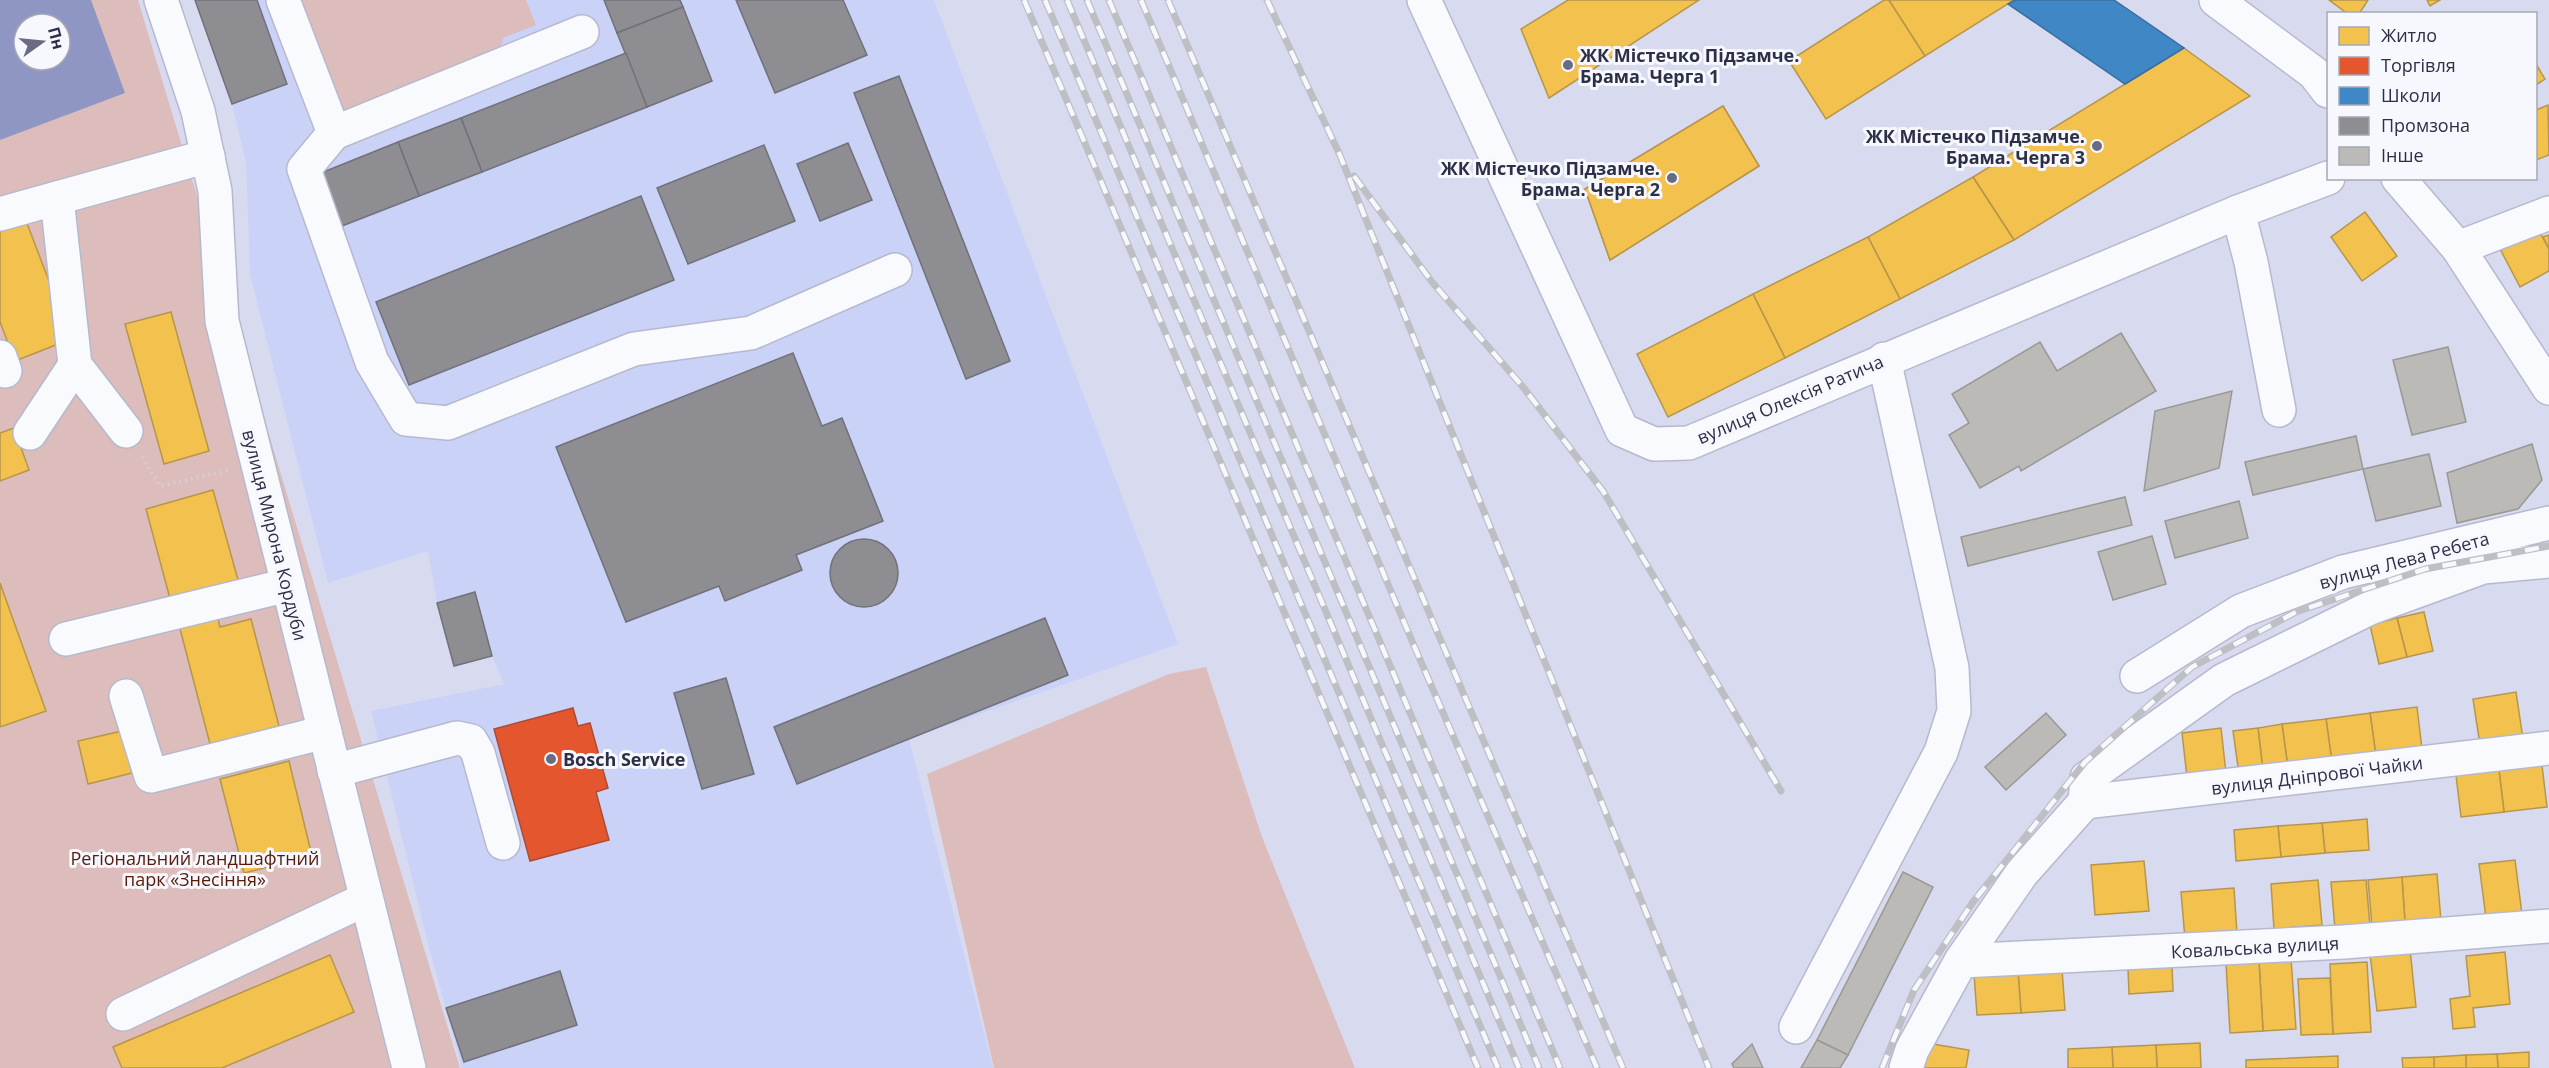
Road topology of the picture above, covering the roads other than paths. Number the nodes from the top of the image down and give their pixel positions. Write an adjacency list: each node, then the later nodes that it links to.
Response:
1 (161, 0): 8 (street, вулиця Мирона Кордуби)
2 (283, 0): 7 (street)
3 (1424, 0): 19 (street, вулиця Олексія Ратича)
4 (2216, 0): 6 (street)
5 (582, 32): 7 (street)
6 (2324, 86)
7 (334, 134): 18 (street)
8 (208, 156): 12 (street); 27 (street, вулиця Мирона Кордуби)
9 (2325, 175): 14 (street, вулиця Олексія Ратича)
10 (2382, 180): 13 (street)
11 (2400, 180): 13 (street)
12 (57, 198): 16 (street); 20 (street)
13 (2419, 205): 17 (street)
14 (2238, 212): 19 (street, вулиця Олексія Ратича); 22 (street)
15 (2549, 213): 17 (street)
16 (0, 214)
17 (2458, 248): 21 (street)
18 (895, 270)
19 (1884, 359): 40 (street)
20 (75, 365): 23 (street); 24 (street)
21 (2549, 388)
22 (2279, 410)
23 (126, 431)
24 (30, 434)
25 (2549, 523): 29 (street, вулиця Лева Ребета)
26 (2549, 561): 34 (street)
27 (288, 585): 28 (street); 31 (street, вулиця Мирона Кордуби)
28 (66, 639)
29 (2137, 676)
30 (126, 696): 31 (street)
31 (325, 732): 33 (street, вулиця Мирона Кордуби)
32 (2549, 748): 34 (street, вулиця Дніпрової Чайки)
33 (334, 771): 35 (street); 36 (street, вулиця Мирона Кордуби)
34 (2085, 802): 38 (street)
35 (503, 843)
36 (366, 898): 39 (street); 41 (street, вулиця Мирона Кордуби)
37 (2549, 926): 38 (street, Ковальська вулиця)
38 (1960, 961): 42 (street)
39 (123, 1014)
40 (1796, 1027)
41 (409, 1068)
42 (1906, 1068)

